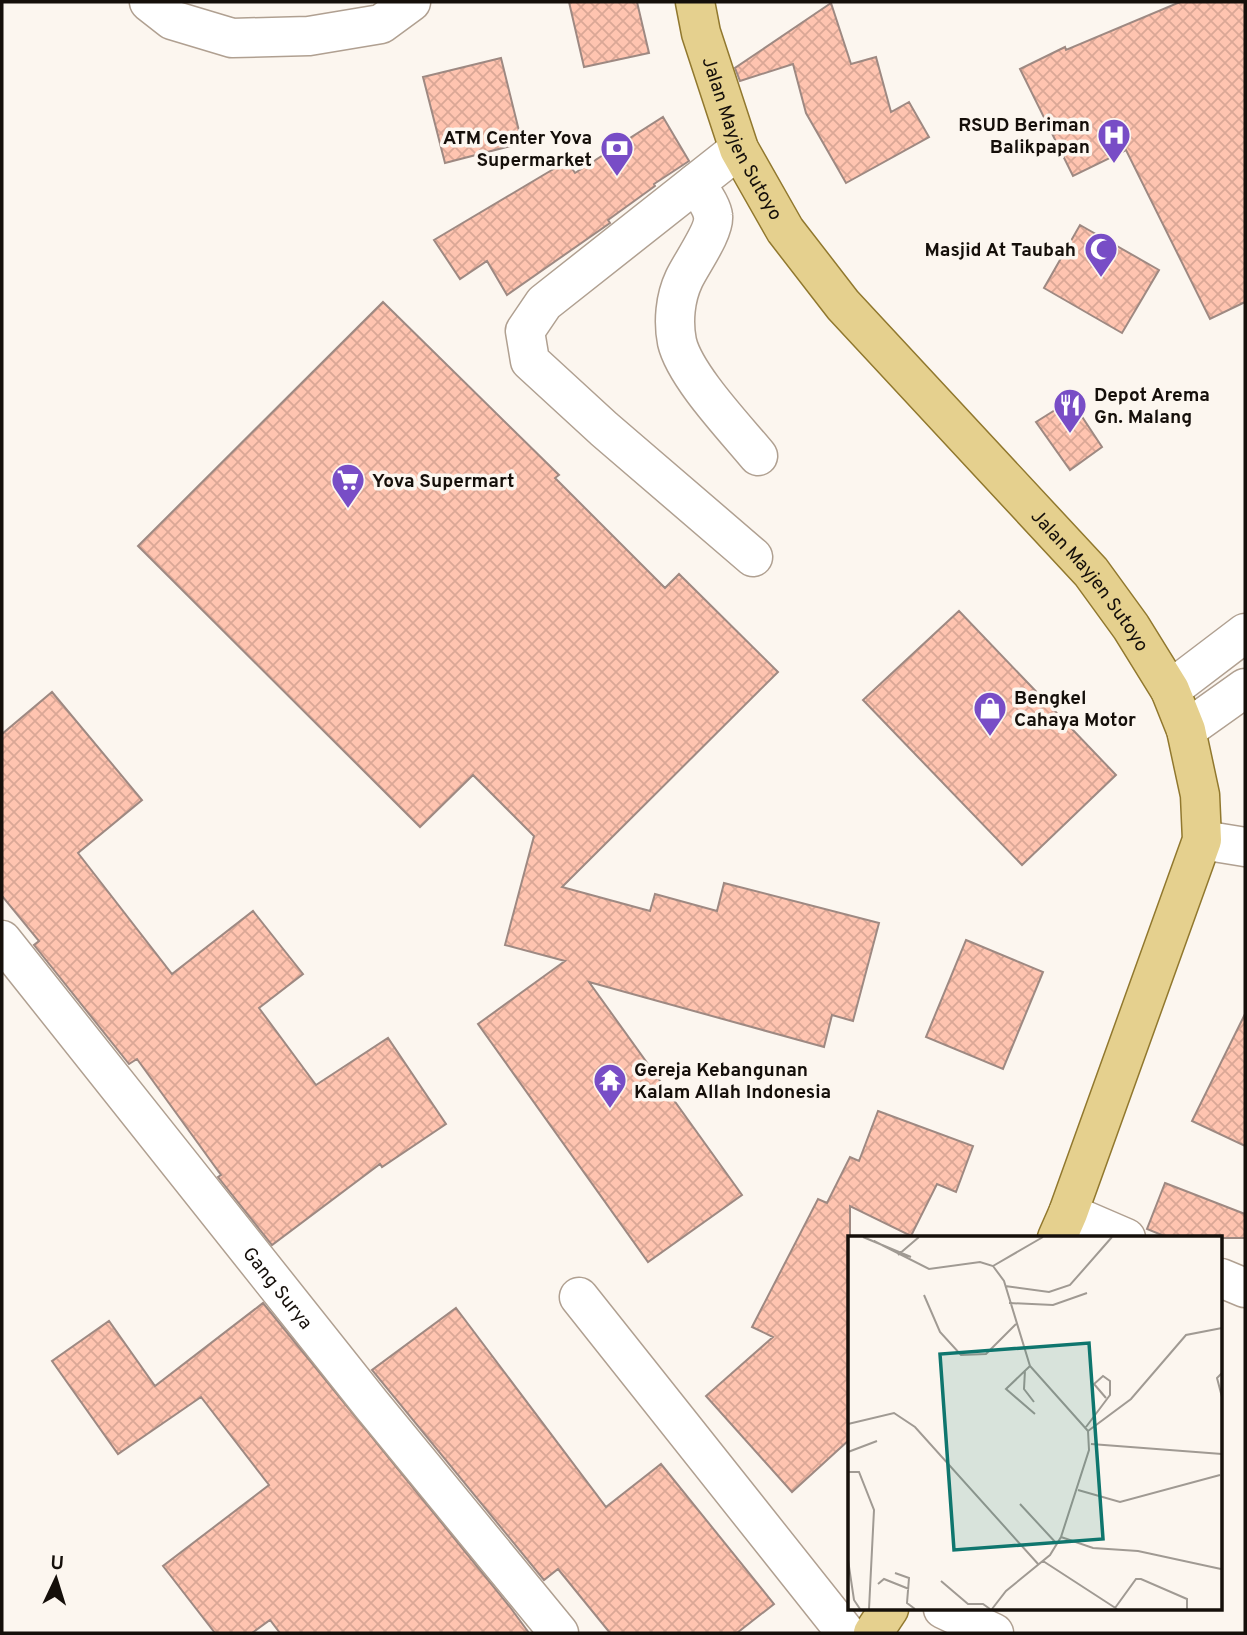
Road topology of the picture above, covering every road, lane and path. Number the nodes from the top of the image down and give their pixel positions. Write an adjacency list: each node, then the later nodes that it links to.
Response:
1 (149, 2): 2 (street)
2 (411, 2)
3 (695, 2): 4 (main road, Jalan Mayjen Sutoyo)
4 (739, 149): 5 (street); 11 (main road, Jalan Mayjen Sutoyo)
5 (696, 183): 6 (street); 7 (street)
6 (758, 456)
7 (753, 557)
8 (1245, 634): 11 (street)
9 (1245, 663): 11 (street)
10 (1245, 688): 11 (street)
11 (1177, 710): 12 (main road, Jalan Mayjen Sutoyo)
12 (1202, 840): 13 (street); 15 (main road, Jalan Mayjen Sutoyo)
13 (1245, 847)
14 (2, 940): 22 (street, Gang Surya)
15 (1063, 1226): 16 (street)
16 (1116, 1236)
17 (1222, 1278): 18 (street)
18 (1245, 1288)
19 (579, 1297): 23 (street)
20 (888, 1610): 24 (main road)
21 (945, 1610): 25 (street)
22 (559, 1633)
23 (846, 1633)
24 (873, 1633)
25 (994, 1633)

